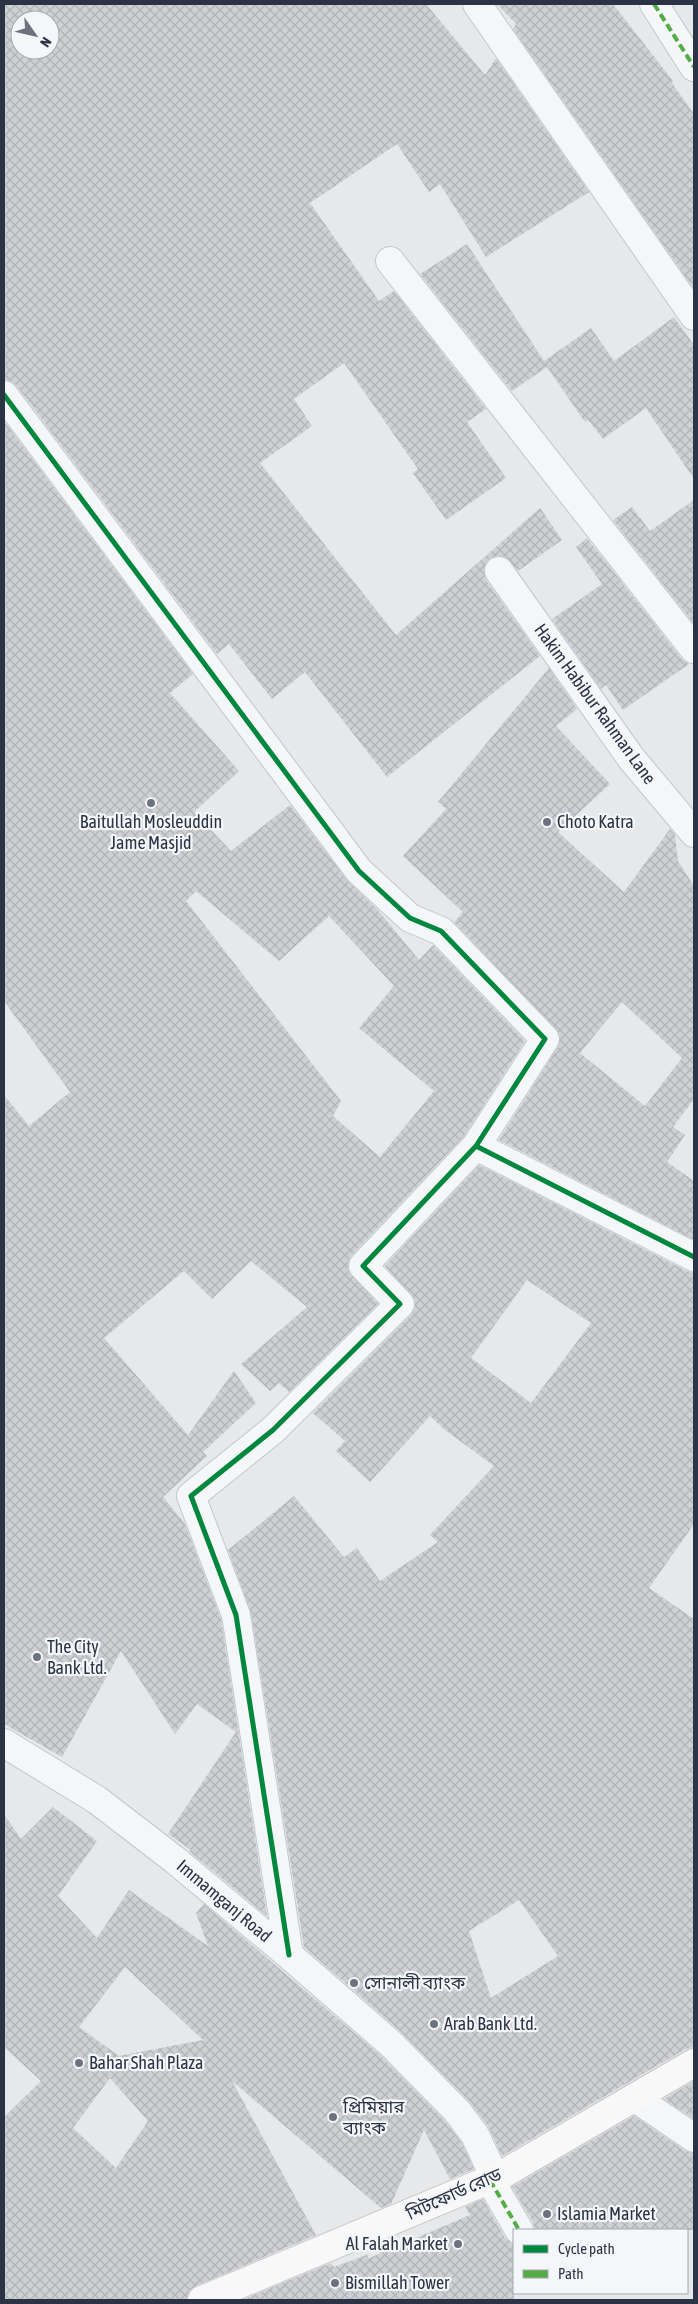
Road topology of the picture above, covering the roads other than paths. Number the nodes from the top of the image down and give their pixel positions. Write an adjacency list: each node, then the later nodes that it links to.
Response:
1 (477, 4): 5 (street)
2 (654, 4): 3 (street)
3 (694, 67)
4 (390, 261): 8 (street)
5 (694, 316)
6 (4, 395): 10 (street)
7 (499, 571): 9 (street, Hakim Habibur Rahman Lane)
8 (694, 649)
9 (694, 833)
10 (476, 1146): 11 (street); 13 (street)
11 (694, 1257)
12 (4, 1743): 13 (street, Immamganj Road)
13 (289, 1955): 17 (street, Immamganj Road)
14 (694, 2063): 15 (main road, মিটফোর্ড রোড)
15 (634, 2098): 16 (street); 17 (main road, মিটফোর্ড রোড)
16 (694, 2138)
17 (493, 2178): 18 (street, Immamganj Road); 19 (main road, মিটফোর্ড রোড)
18 (518, 2229)
19 (202, 2300)

